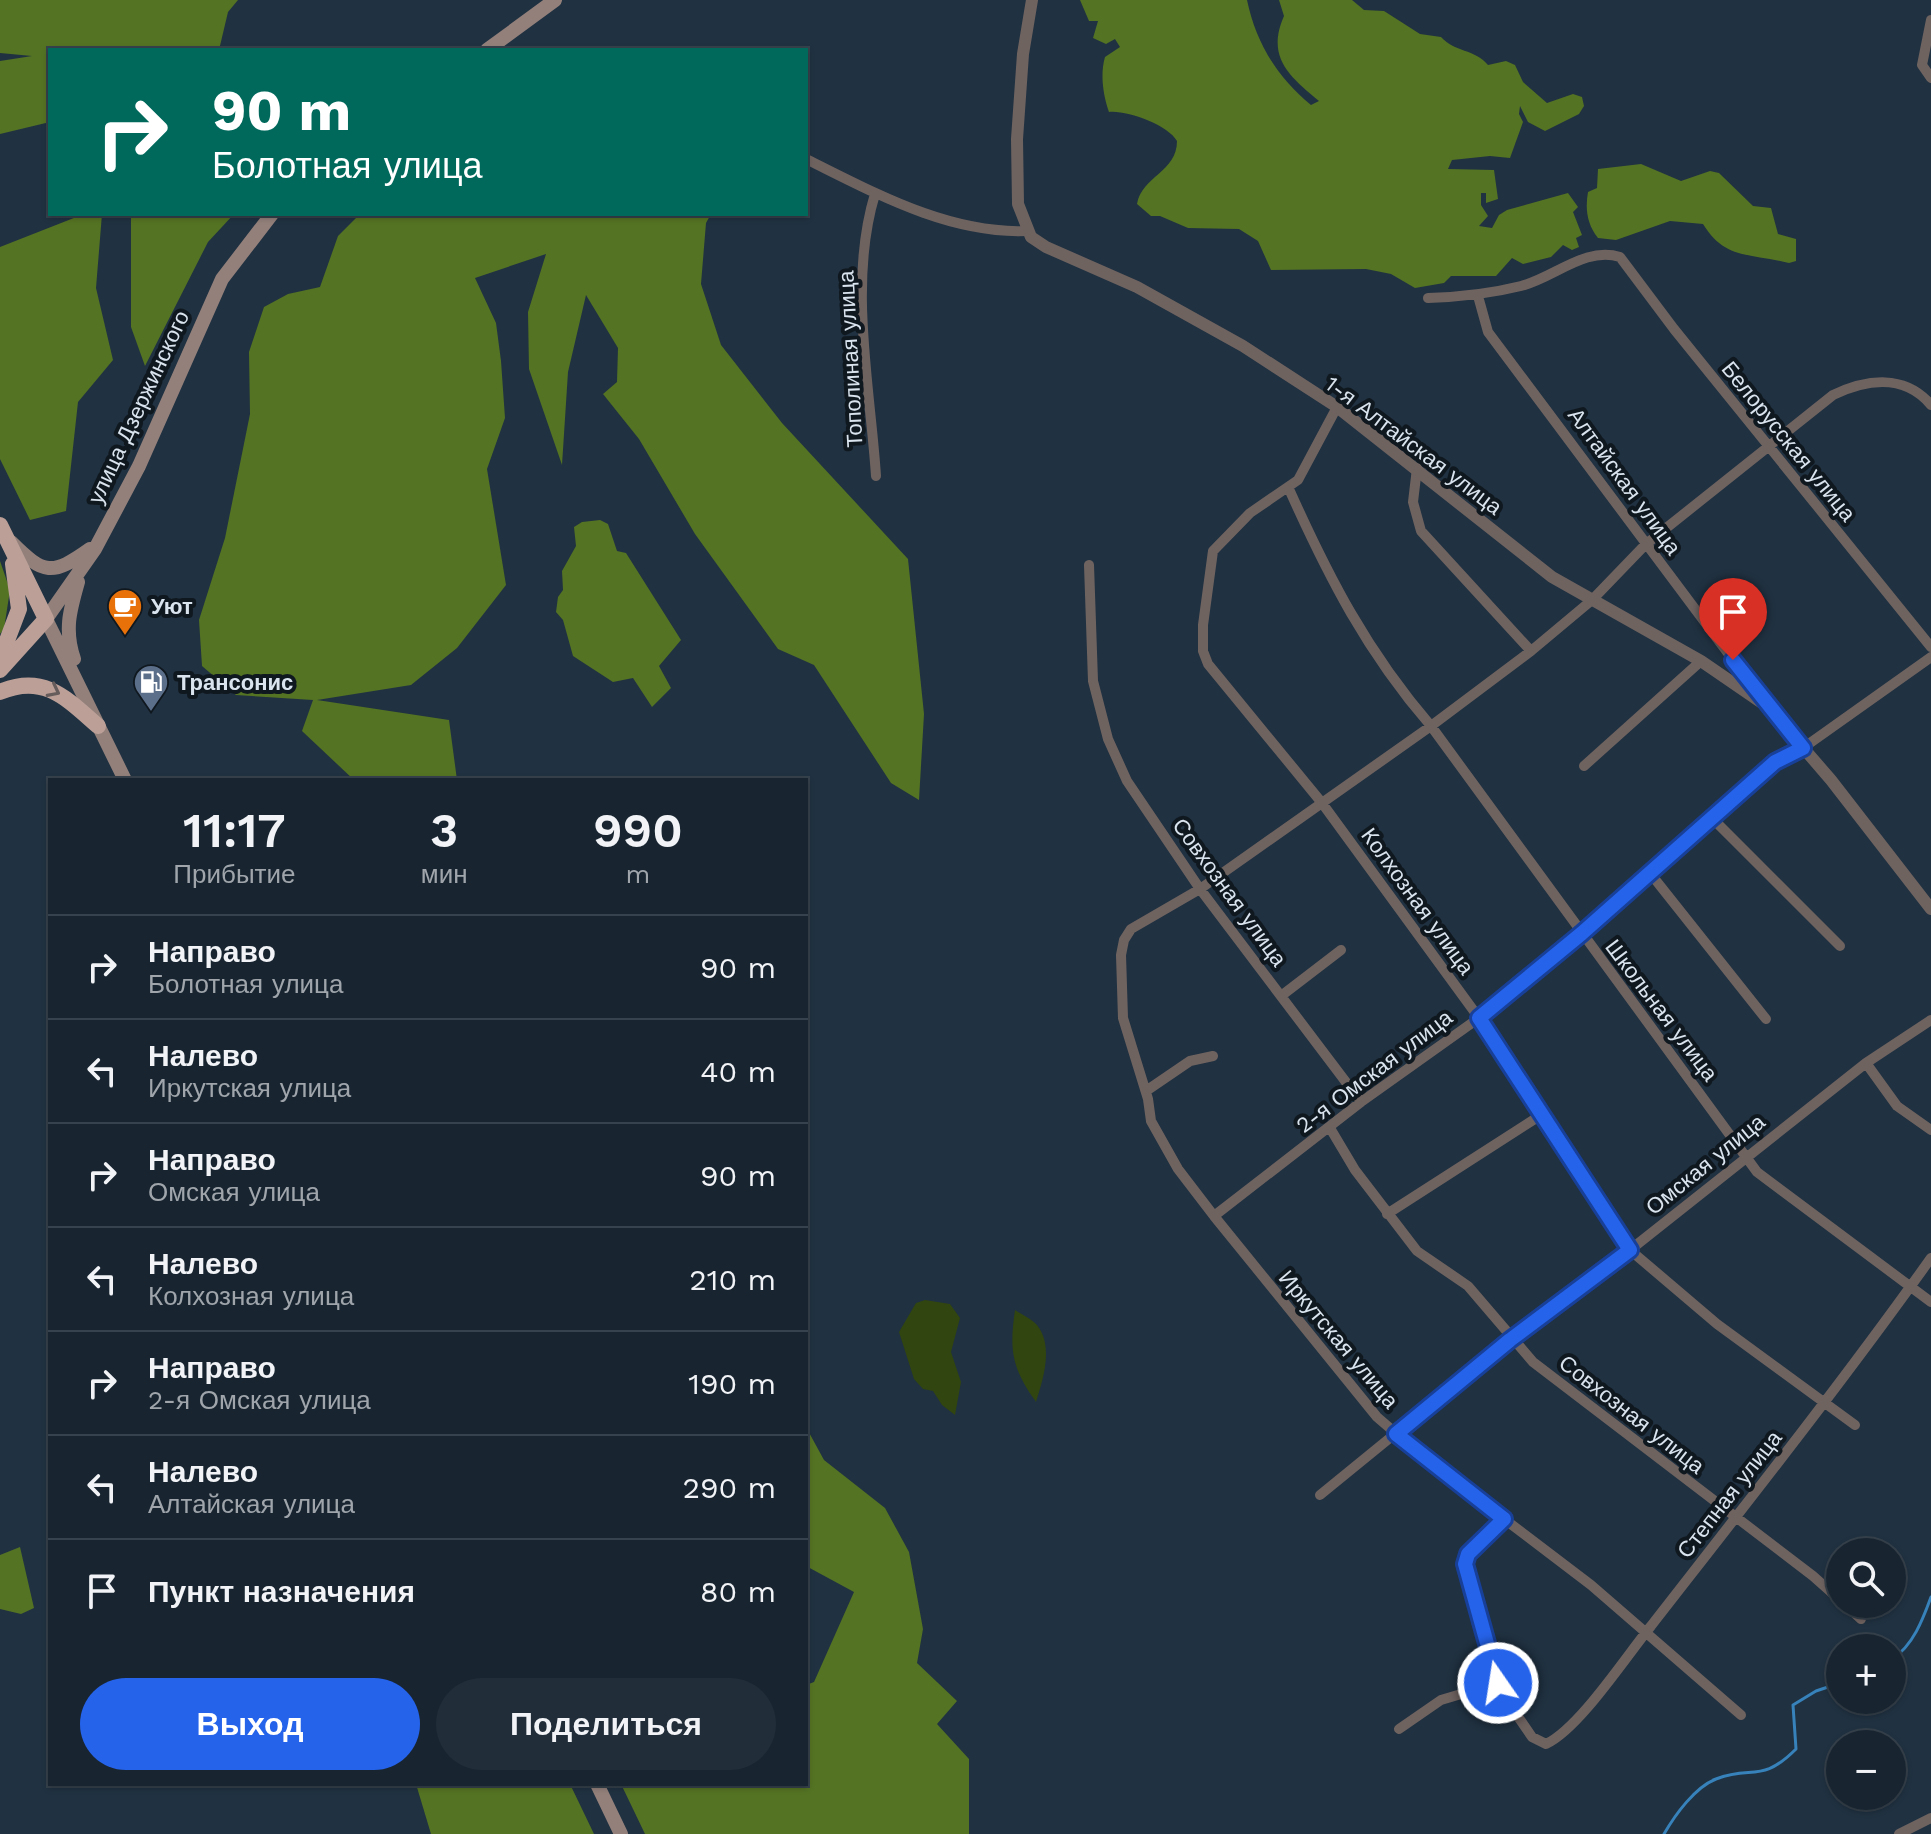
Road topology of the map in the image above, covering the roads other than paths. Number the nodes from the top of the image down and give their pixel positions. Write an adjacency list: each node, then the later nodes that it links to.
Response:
1 (555, 0): 4 (main road)
2 (1032, 0): 9 (street)
3 (1931, 20): 5 (street)
4 (490, 48)
5 (1931, 78)
6 (808, 160): 7 (street)
7 (875, 194): 9 (street); 16 (street, Тополиная улица)
8 (270, 216): 19 (main road, улица Дзержинского)
9 (1027, 231): 13 (street, 1-я Алтайская улица)
10 (1478, 296): 11 (street); 14 (street, Белорусская улица); 20 (street, Алтайская улица)
11 (1428, 298)
12 (1931, 405): 14 (street)
13 (1337, 407): 15 (street, 1-я Алтайская улица); 17 (street)
14 (1767, 446): 20 (street); 25 (street, Белорусская улица)
15 (1417, 468): 23 (street, 1-я Алтайская улица); 26 (street)
16 (876, 476)
17 (1289, 489): 35 (street, Школьная улица); 39 (street, Колхозная улица)
18 (3, 530): 19 (main road); 24 (highway); 28 (highway)
19 (97, 545): 22 (main road, улица Дзержинского)
20 (1645, 545): 23 (street); 33 (street, Алтайская улица)
21 (1089, 565): 42 (street, Совхозная улица)
22 (82, 568): 24 (main road, улица Дзержинского); 32 (main road)
23 (1592, 600): 26 (street); 29 (street, 1-я Алтайская улица)
24 (46, 619): 30 (highway); 32 (main road)
25 (1931, 647)
26 (1531, 651): 35 (street)
27 (1931, 657): 36 (street, 2-я Омская улица)
28 (0, 659)
29 (1701, 661): 33 (street, 1-я Алтайская улица); 37 (street)
30 (0, 670)
31 (0, 692): 34 (highway, one-way to 34)
32 (89, 705): 34 (main road)
33 (1768, 707): 36 (street, Алтайская улица)
34 (98, 726): 38 (main road)
35 (1431, 726): 39 (street); 44 (street, Школьная улица)
36 (1803, 748): 40 (street, 2-я Омская улица); 43 (street, Алтайская улица)
37 (1584, 766)
38 (124, 778)
39 (1322, 803): 42 (street); 48 (street, Колхозная улица)
40 (1711, 817): 41 (street, 2-я Омская улица); 45 (street)
41 (1650, 873): 44 (street, 2-я Омская улица); 49 (street)
42 (1200, 889): 47 (street, Совхозная улица); 53 (street, Иркутская улица)
43 (1931, 909)
44 (1581, 934): 48 (street, 2-я Омская улица); 58 (street, Школьная улица)
45 (1840, 946)
46 (1341, 950): 47 (street)
47 (1281, 996): 54 (street, Совхозная улица)
48 (1479, 1018): 54 (street, 2-я Омская улица); 55 (street, Колхозная улица)
49 (1766, 1019)
50 (1931, 1020): 52 (street, Омская улица)
51 (1213, 1056): 53 (street)
52 (1866, 1063): 57 (street); 58 (street, Омская улица)
53 (1146, 1091): 60 (street, Иркутская улица)
54 (1361, 1102): 56 (street, 2-я Омская улица)
55 (1541, 1115): 59 (street); 61 (street, Колхозная улица)
56 (1330, 1128): 59 (street, Совхозная улица); 60 (street, 2-я Омская улица)
57 (1931, 1130)
58 (1746, 1157): 61 (street, Омская улица); 63 (street, Школьная улица)
59 (1387, 1214): 65 (street, Совхозная улица)
60 (1214, 1216): 68 (street, Иркутская улица)
61 (1630, 1250): 65 (street, Омская улица); 66 (street, Колхозная улица)
62 (1931, 1258): 63 (street, Степная улица)
63 (1911, 1285): 64 (street, Школьная улица); 66 (street, Степная улица)
64 (1931, 1302)
65 (1510, 1340): 68 (street, Омская улица); 71 (street, Совхозная улица)
66 (1826, 1404): 67 (street, Колхозная улица); 71 (street, Степная улица)
67 (1855, 1425)
68 (1396, 1434): 69 (street, Омская улица); 70 (street, Иркутская улица)
69 (1320, 1495)
70 (1504, 1519): 73 (street, Иркутская улица); 74 (street)
71 (1735, 1519): 72 (street, Совхозная улица); 73 (street, Степная улица)
72 (1826, 1588)
73 (1644, 1634): 74 (street, Степная улица); 75 (street, Иркутская улица)
74 (1498, 1683): 76 (street)
75 (1741, 1715)
76 (1399, 1729)
77 (598, 1786): 79 (main road)
78 (1931, 1818): 80 (street)
79 (621, 1834)
80 (1899, 1834)

